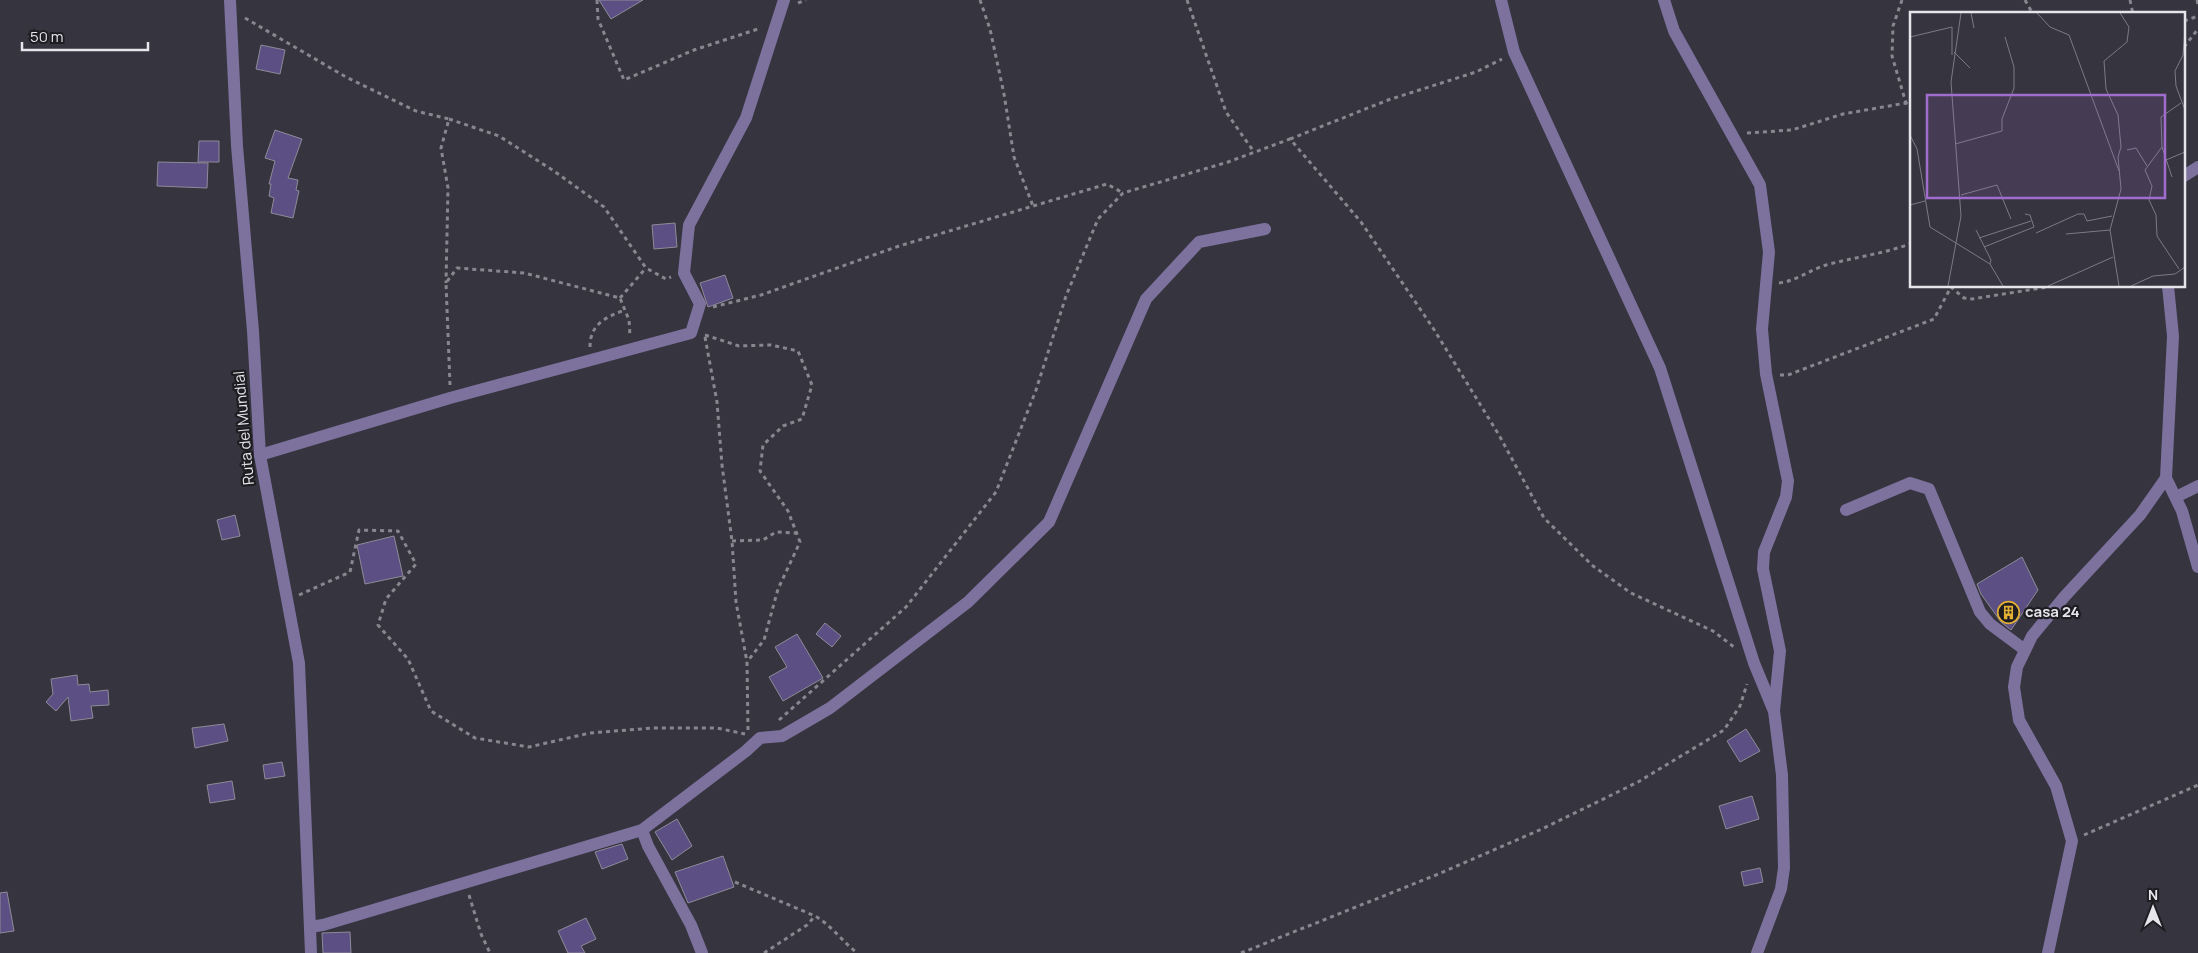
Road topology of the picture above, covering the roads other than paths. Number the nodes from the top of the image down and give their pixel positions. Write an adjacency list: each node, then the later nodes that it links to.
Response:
1 (1501, 0): 16 (street)
2 (1664, 0): 16 (street)
3 (230, 4): 9 (street, Ruta del Mundial)
4 (782, 5): 9 (street)
5 (2198, 167): 6 (street)
6 (2186, 175)
7 (1265, 229): 17 (street)
8 (2168, 288): 10 (street)
9 (260, 455): 18 (street, Ruta del Mundial)
10 (2166, 478): 12 (street); 15 (street)
11 (2198, 486): 12 (street)
12 (2176, 497): 14 (street)
13 (1846, 510): 15 (street)
14 (2198, 567)
15 (2025, 650): 22 (street)
16 (1774, 711): 21 (street)
17 (642, 830): 18 (street); 20 (street)
18 (310, 927): 19 (street, Ruta del Mundial)
19 (311, 953)
20 (702, 953)
21 (1757, 953)
22 (2048, 953)

